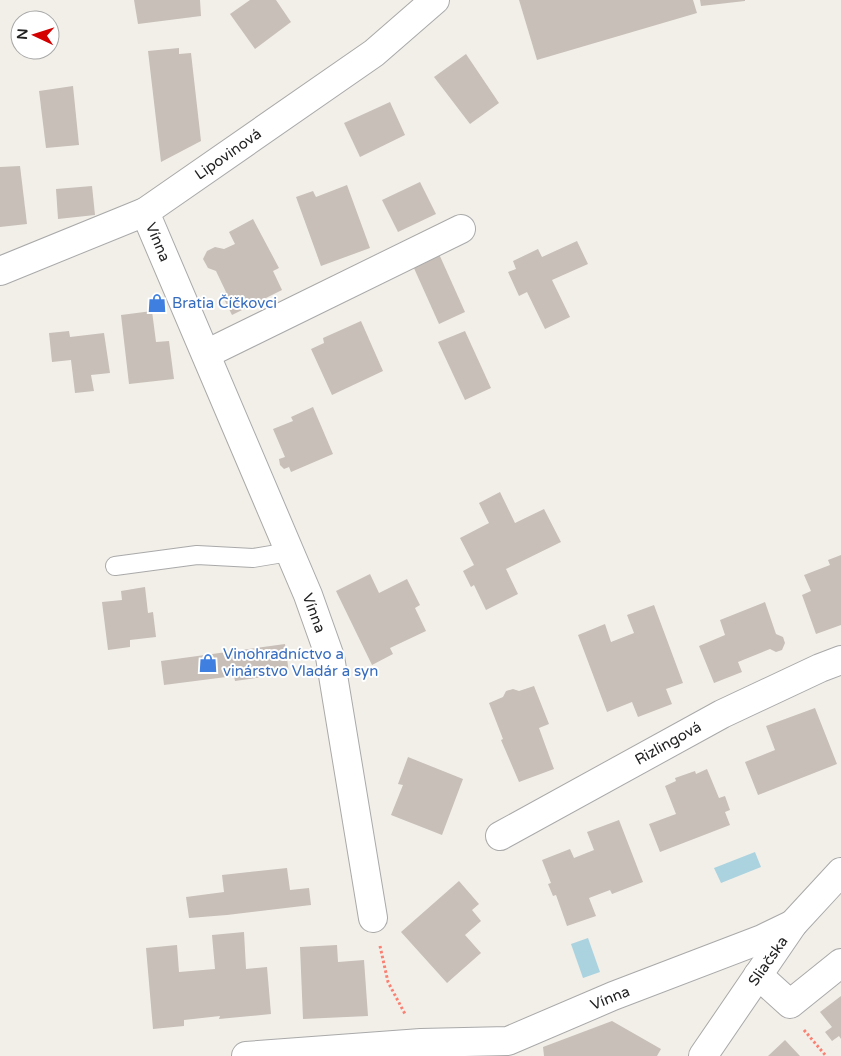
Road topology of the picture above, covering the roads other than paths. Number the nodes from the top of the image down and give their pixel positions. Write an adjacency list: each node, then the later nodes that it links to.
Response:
1 (435, 0): 2 (street, Lipovinová)
2 (145, 212): 4 (street, Lipovinová); 5 (street, Vínna)
3 (460, 229): 5 (street)
4 (0, 271)
5 (206, 354): 6 (street, Vínna)
6 (289, 552): 7 (lane); 11 (street, Vínna)
7 (115, 566)
8 (841, 660): 9 (street, Rizlingová)
9 (500, 836)
10 (841, 872): 12 (street, Sliačska)
11 (374, 918)
12 (793, 924): 14 (street, Sliačska); 15 (street, Vínna)
13 (841, 962): 14 (street)
14 (758, 975): 16 (street, Sliačska)
15 (246, 1056)
16 (703, 1056)

